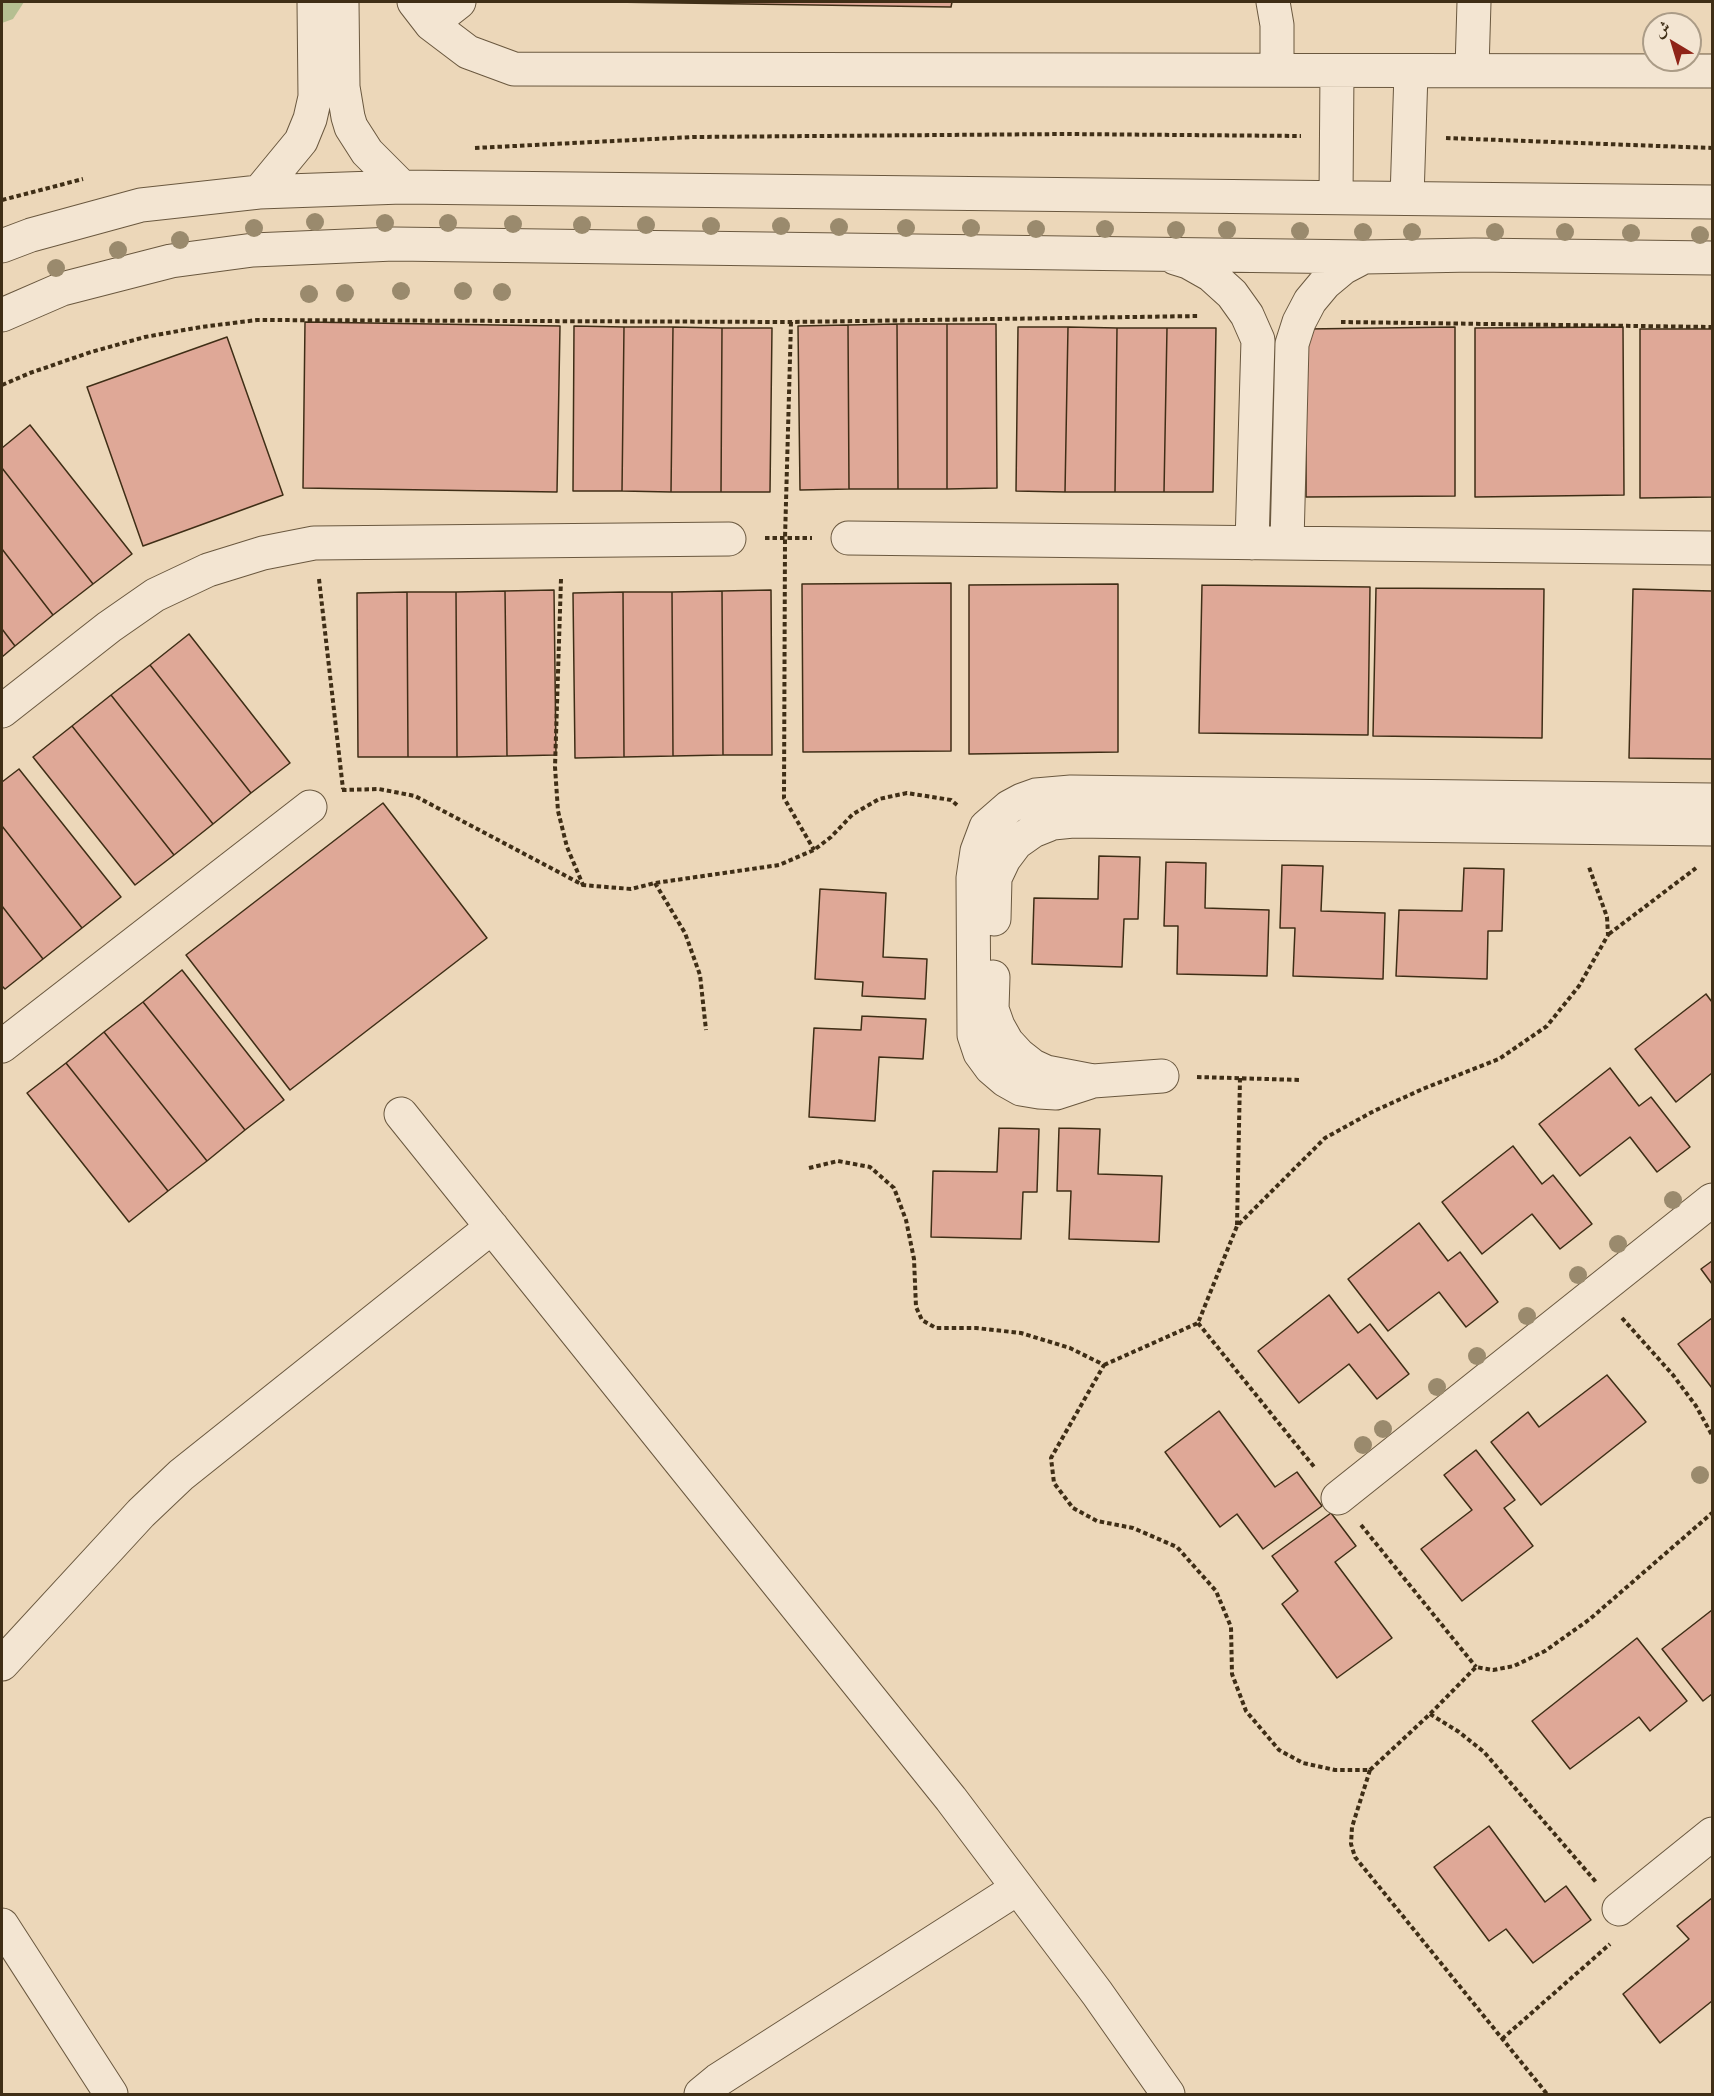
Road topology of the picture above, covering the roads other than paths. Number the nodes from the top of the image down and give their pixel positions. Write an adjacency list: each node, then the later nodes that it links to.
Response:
1 (314, 2): 13 (street)
2 (342, 2): 12 (street)
3 (459, 2): 6 (street)
4 (1273, 2): 8 (street)
5 (1474, 2): 7 (street)
6 (422, 13): 8 (street)
7 (1472, 69): 10 (street); 11 (street)
8 (1277, 70): 9 (street)
9 (1337, 71): 11 (street); 14 (street)
10 (1713, 71)
11 (1411, 72): 15 (street)
12 (402, 187): 13 (street); 14 (street)
13 (260, 192): 17 (street)
14 (1336, 197): 15 (street)
15 (1407, 198): 16 (street)
16 (1713, 202)
17 (2, 246)
18 (1162, 254): 19 (street); 21 (street); 24 (street)
19 (1364, 257): 20 (street); 25 (street)
20 (1713, 258)
21 (2, 315)
22 (848, 538): 24 (street)
23 (729, 539): 27 (street)
24 (1252, 543): 25 (street)
25 (1287, 543): 26 (street)
26 (1713, 548)
27 (2, 711)
28 (1713, 800): 33 (street)
29 (310, 807): 31 (street)
30 (1713, 829): 33 (street)
31 (2, 1046)
32 (1162, 1076): 33 (street)
33 (1093, 1081)
34 (401, 1114): 36 (street)
35 (1713, 1200): 37 (street)
36 (492, 1227): 38 (street); 40 (street)
37 (1338, 1498)
38 (2, 1664)
39 (1713, 1834): 41 (street)
40 (1018, 1887): 44 (street); 45 (street)
41 (1619, 1910)
42 (2, 1925): 43 (street)
43 (111, 2094)
44 (701, 2094)
45 (1168, 2094)

